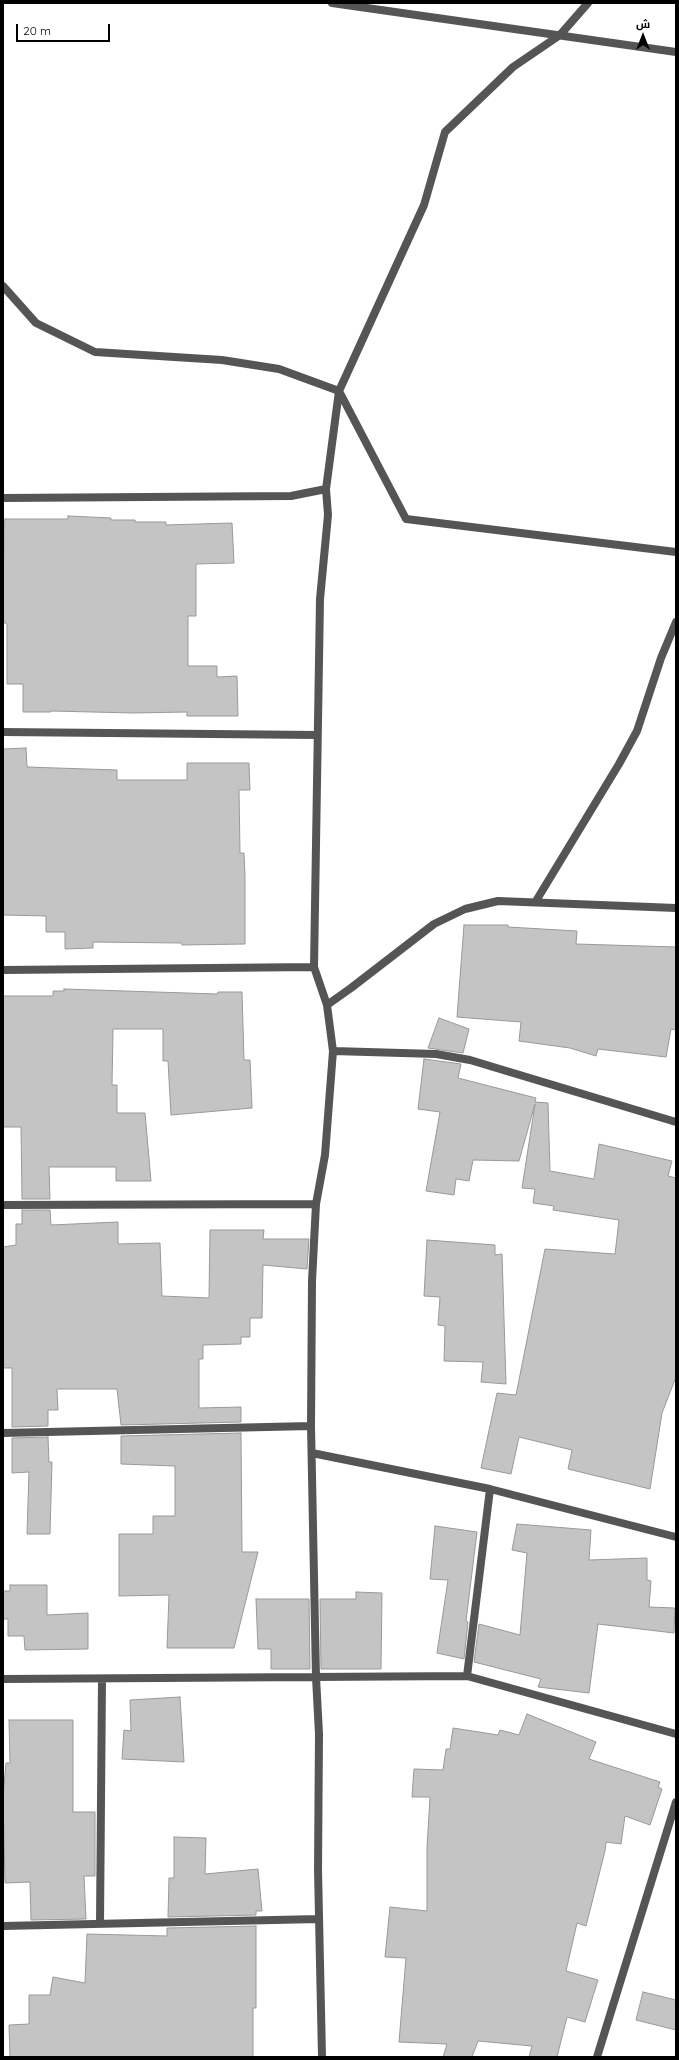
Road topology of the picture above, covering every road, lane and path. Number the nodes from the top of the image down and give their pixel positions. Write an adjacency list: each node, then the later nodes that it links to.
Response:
1 (332, 3): 3 (street)
2 (588, 3): 3 (street)
3 (560, 35): 4 (street); 6 (street)
4 (676, 52)
5 (3, 286): 6 (street)
6 (339, 391): 7 (street); 9 (street)
7 (326, 489): 8 (street); 12 (street)
8 (3, 498)
9 (676, 552)
10 (676, 622): 13 (street)
11 (3, 732): 12 (street)
12 (317, 735): 15 (street)
13 (536, 901): 14 (street); 17 (street)
14 (676, 908)
15 (314, 968): 16 (street); 17 (street)
16 (3, 970)
17 (327, 1005): 18 (street)
18 (333, 1051): 19 (street); 20 (street)
19 (676, 1122)
20 (316, 1204): 21 (street); 22 (street)
21 (3, 1205)
22 (311, 1426): 23 (street); 24 (street)
23 (3, 1433)
24 (312, 1453): 25 (street); 28 (street)
25 (490, 1490): 26 (street); 27 (street)
26 (676, 1537)
27 (467, 1676): 28 (street); 31 (street)
28 (316, 1677): 30 (street); 33 (street)
29 (3, 1679): 30 (street)
30 (102, 1679): 34 (street)
31 (676, 1734)
32 (676, 1802): 37 (street)
33 (319, 1919): 34 (street); 36 (street)
34 (100, 1923): 35 (street)
35 (3, 1926)
36 (322, 2057)
37 (597, 2057)

